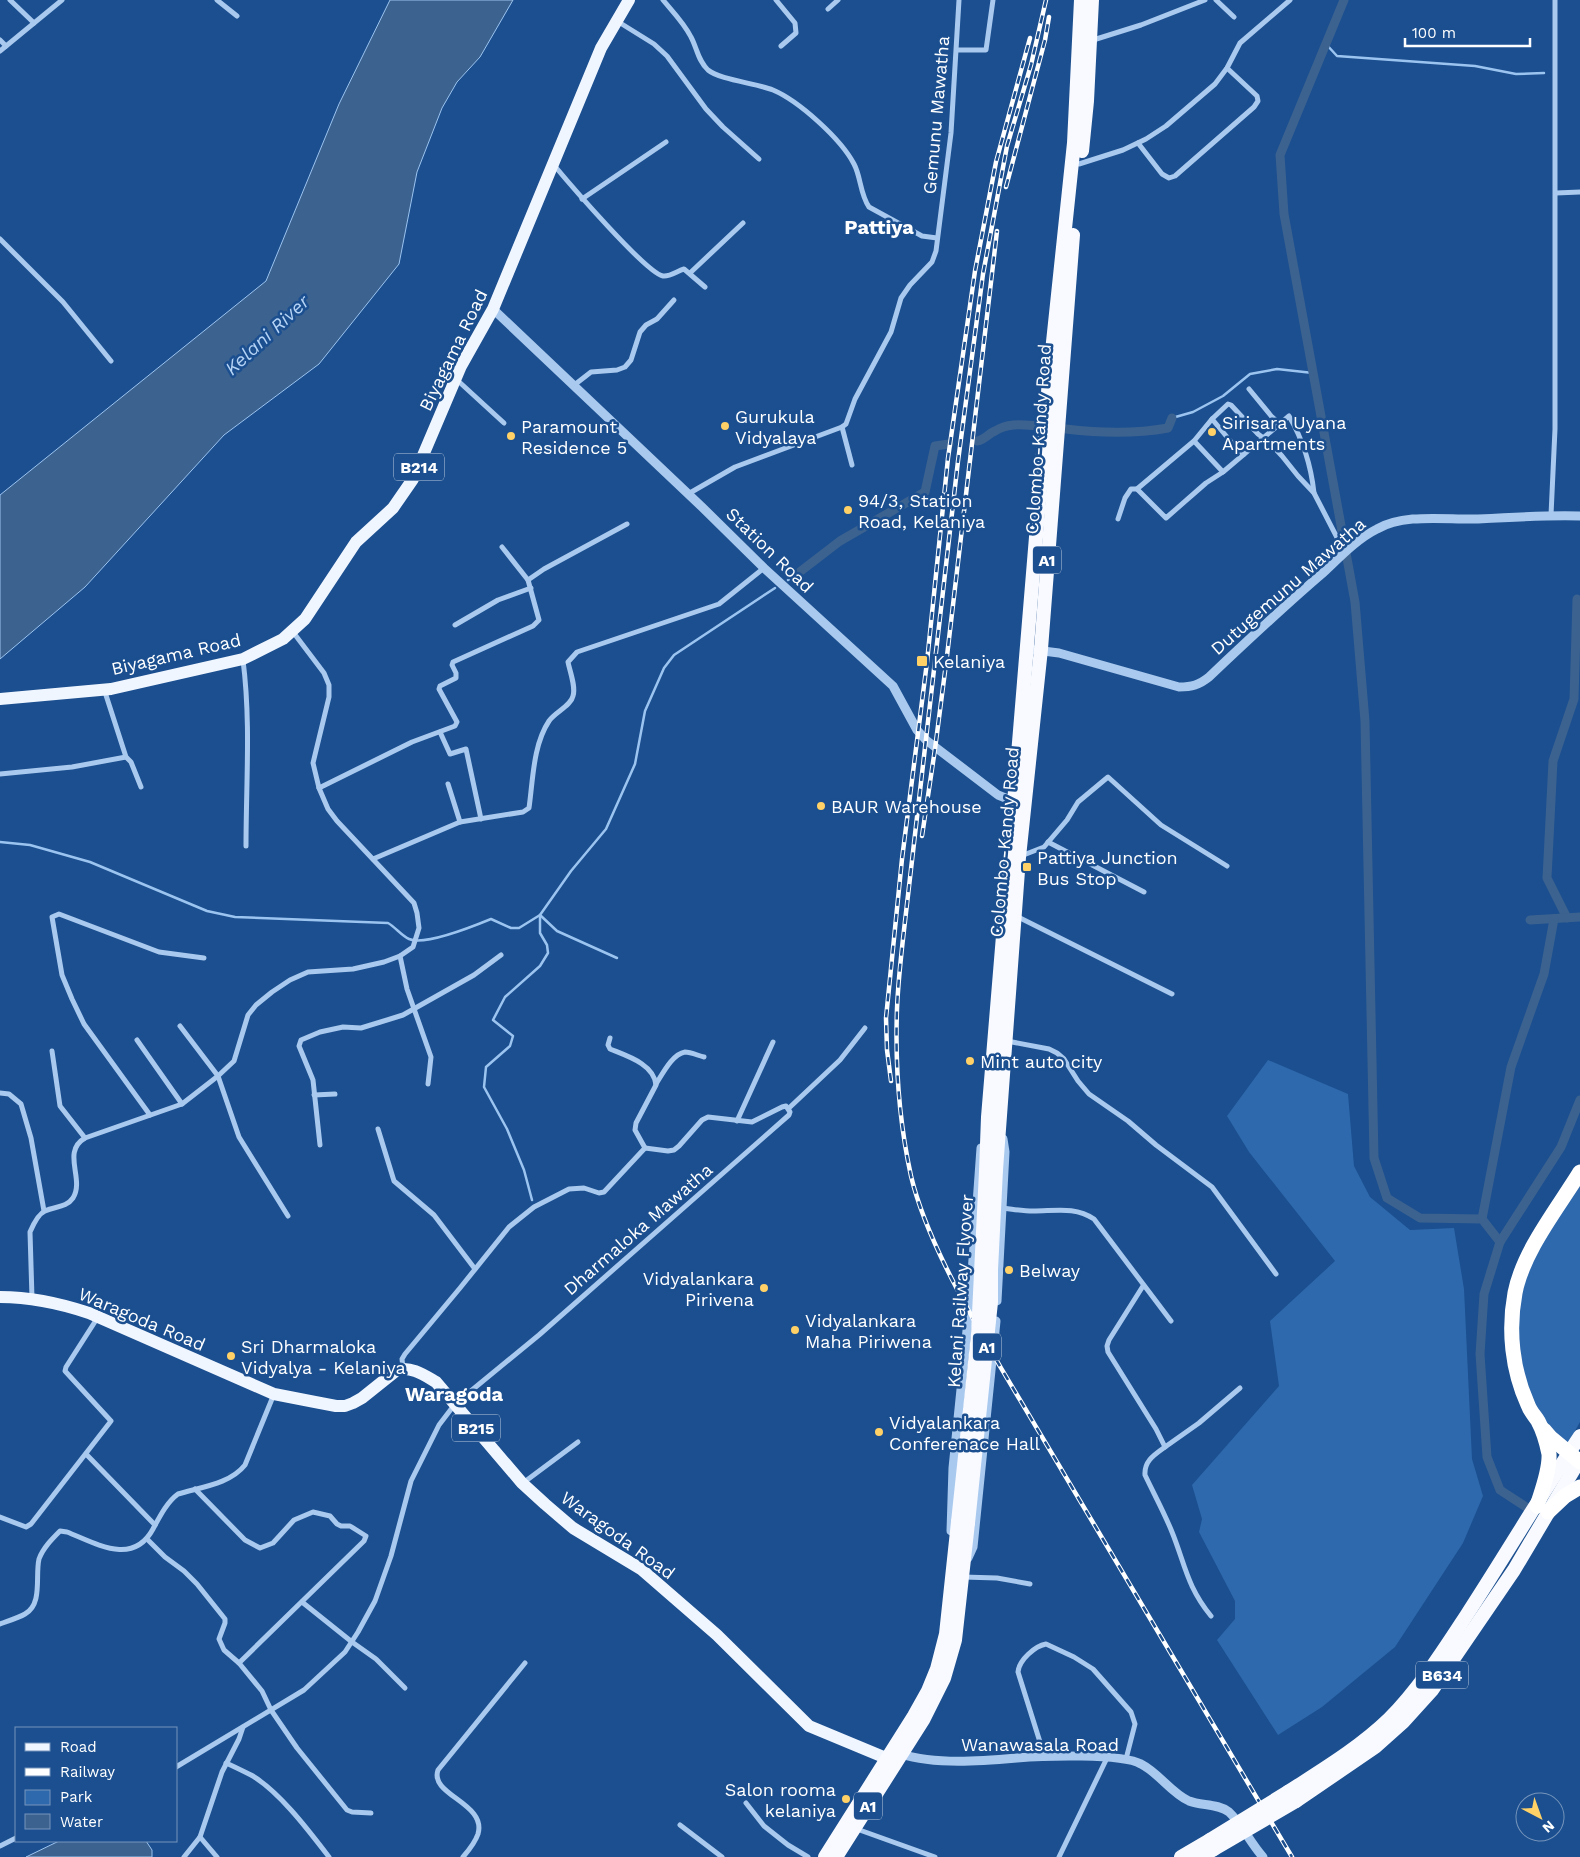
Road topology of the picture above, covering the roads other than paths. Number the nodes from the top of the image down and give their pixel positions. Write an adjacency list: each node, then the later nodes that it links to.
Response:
1 (10, 0): 20 (street)
2 (62, 0): 20 (street)
3 (217, 0): 17 (street)
4 (629, 0): 19 (main road, Biyagama Road / B214)
5 (663, 0): 37 (street)
6 (776, 0): 24 (street)
7 (838, 0): 16 (street)
8 (959, 0): 25 (street, Gemunu Mawatha)
9 (993, 0): 25 (street)
10 (1082, 0): 70 (highway, Colombo-Kandy Road / A1)
11 (1092, 0): 22 (highway, Colombo-Kandy Road / A1)
12 (1205, 0): 22 (street)
13 (1216, 0): 18 (street)
14 (1290, 0): 27 (street)
15 (1555, 0): 34 (street)
16 (828, 9)
17 (237, 16)
18 (1234, 17)
19 (617, 20): 30 (street); 31 (main road, Biyagama Road / B214)
20 (34, 23): 23 (street)
21 (0, 40): 23 (street)
22 (1090, 41): 32 (highway, Colombo-Kandy Road / A1)
23 (6, 46): 26 (street)
24 (782, 46)
25 (957, 50): 37 (street, Gemunu Mawatha)
26 (0, 51)
27 (1228, 68): 29 (street); 29 (street)
28 (666, 142): 35 (street)
29 (1138, 143): 32 (street)
30 (759, 159)
31 (553, 164): 35 (street); 42 (main road, Biyagama Road / B214)
32 (1079, 164): 70 (highway, Colombo-Kandy Road / A1)
33 (1580, 192): 34 (street)
34 (1556, 193): 59 (street)
35 (582, 199): 39 (street)
36 (744, 223): 39 (street)
37 (938, 238): 50 (street, Gemunu Mawatha)
38 (0, 239): 43 (street)
39 (690, 273): 40 (street)
40 (705, 287)
41 (674, 300): 45 (street)
42 (493, 309): 44 (main road, Biyagama Road / B214); 45 (street, Station Road)
43 (111, 361)
44 (456, 378): 48 (street); 69 (main road, Biyagama Road / B214)
45 (573, 386): 58 (street, Station Road)
46 (1249, 389): 49 (street)
47 (1212, 419): 51 (street); 52 (street); 53 (street)
48 (504, 423)
49 (1280, 424): 51 (street); 57 (street)
50 (842, 428): 54 (street); 58 (street)
51 (1263, 438): 53 (street); 57 (street)
52 (1194, 441): 55 (street); 56 (street)
53 (1244, 454): 55 (street)
54 (852, 465)
55 (1223, 472): 56 (street)
56 (1137, 489): 61 (street)
57 (1314, 493): 64 (street)
58 (688, 494): 65 (street, Station Road)
59 (1551, 515): 60 (street, Dutugemunu Mawatha); 64 (street, Dutugemunu Mawatha)
60 (1580, 516)
61 (1118, 519)
62 (627, 524): 66 (street)
63 (502, 547): 66 (street)
64 (1345, 553): 70 (street, Dutugemunu Mawatha)
65 (764, 568): 80 (street, Station Road); 81 (street)
66 (528, 580): 67 (street)
67 (531, 588): 68 (street); 74 (street)
68 (455, 625)
69 (293, 632): 71 (main road, Biyagama Road / B214); 79 (street)
70 (1034, 649): 80 (highway, Colombo-Kandy Road / A1)
71 (243, 659): 72 (main road, Biyagama Road / B214); 84 (street)
72 (104, 689): 73 (main road, Biyagama Road / B214); 75 (street)
73 (0, 699)
74 (440, 732): 79 (street); 81 (street)
75 (126, 757): 76 (street); 78 (street)
76 (0, 774)
77 (448, 784): 82 (street)
78 (141, 787)
79 (319, 788): 86 (street)
80 (1019, 804): 85 (highway, Colombo-Kandy Road / A1); 112 (highway, Colombo-Kandy Road / A1)
81 (482, 819): 82 (street)
82 (460, 822): 86 (street)
83 (1048, 842): 85 (street); 87 (street); 88 (street)
84 (246, 846)
85 (1019, 857): 89 (highway, Colombo-Kandy Road / A1)
86 (374, 859): 90 (street)
87 (1227, 866)
88 (1144, 892)
89 (1015, 916): 93 (street); 99 (highway, Colombo-Kandy Road / A1)
90 (400, 956): 94 (street); 103 (street)
91 (501, 956): 94 (street)
92 (204, 958): 111 (street)
93 (1172, 994)
94 (415, 1010): 104 (street); 108 (street)
95 (180, 1026): 103 (street)
96 (865, 1028): 110 (street, Dharmaloka Mawatha)
97 (610, 1038): 105 (street)
98 (138, 1040): 109 (street)
99 (1005, 1041): 112 (highway, Colombo-Kandy Road / A1); 125 (street)
100 (773, 1042): 113 (street)
101 (52, 1052): 115 (street)
102 (704, 1057): 105 (street)
103 (218, 1076): 109 (street); 121 (street)
104 (428, 1084)
105 (656, 1085): 117 (street)
106 (0, 1092): 120 (street)
107 (335, 1094): 108 (street)
108 (314, 1096): 116 (street)
109 (182, 1104): 111 (street)
110 (789, 1108): 113 (street); 136 (street, Dharmaloka Mawatha)
111 (150, 1116): 115 (street)
112 (994, 1118): 119 (street); 122 (street); 148 (highway, Kelani Railway Flyover / A1, bridge)
113 (737, 1121): 117 (street)
114 (378, 1129): 124 (street)
115 (85, 1138): 120 (street)
116 (320, 1145)
117 (645, 1148): 124 (street)
118 (1580, 1172): 137 (highway)
119 (1002, 1208): 123 (street); 126 (street)
120 (44, 1211): 128 (street)
121 (288, 1216)
122 (974, 1252): 123 (street); 132 (street)
123 (1001, 1252): 133 (street)
124 (475, 1269): 131 (street)
125 (1276, 1274)
126 (1143, 1286): 130 (street); 140 (street)
127 (0, 1297): 128 (main road, Waragoda Road)
128 (32, 1298): 129 (main road, Waragoda Road)
129 (99, 1317): 135 (main road, Waragoda Road); 141 (street)
130 (1171, 1322)
131 (403, 1368): 135 (main road, Waragoda Road); 136 (main road, Waragoda Road / B215)
132 (962, 1380): 133 (street); 153 (street)
133 (990, 1382): 151 (street)
134 (1240, 1388): 140 (street)
135 (274, 1394): 145 (street)
136 (456, 1404): 143 (main road, Waragoda Road / B215); 157 (street, Dharmaloka Mawatha)
137 (1539, 1422): 142 (highway); 146 (highway)
138 (1580, 1436): 142 (highway, B634)
139 (578, 1442): 143 (street)
140 (1165, 1447): 155 (street)
141 (86, 1454): 147 (street); 149 (street)
142 (1577, 1459): 146 (highway, B634)
143 (522, 1483): 164 (main road, Waragoda Road / B215)
144 (1580, 1486): 146 (highway)
145 (194, 1489): 149 (street); 154 (street)
146 (1542, 1509): 176 (highway, B634, bridge)
147 (0, 1517)
148 (963, 1522): 151 (highway, Kelani Railway Flyover / A1); 153 (highway, Kelani Railway Flyover / A1)
149 (155, 1525): 150 (street)
150 (147, 1539): 156 (street); 158 (street)
151 (963, 1572): 152 (street); 163 (highway, A1)
152 (1030, 1584)
153 (950, 1586): 164 (highway, A1)
154 (302, 1602): 157 (street); 158 (street)
155 (1210, 1616)
156 (0, 1624)
157 (352, 1642): 160 (street); 161 (street, Dharmaloka Mawatha)
158 (239, 1663): 161 (street)
159 (525, 1663): 181 (street)
160 (405, 1688)
161 (271, 1710): 162 (street, Dharmaloka Mawatha); 171 (street)
162 (243, 1727): 168 (street); 169 (street, Dharmaloka Mawatha)
163 (901, 1754): 164 (highway); 165 (street, Wanawasala Road); 173 (highway, A1)
164 (886, 1758): 184 (highway, A1)
165 (1045, 1758): 166 (street, Wanawasala Road); 167 (street)
166 (1107, 1758): 167 (street, Wanawasala Road); 187 (street)
167 (1126, 1759): 190 (street, Wanawasala Road)
168 (226, 1764): 174 (street); 180 (street)
169 (178, 1766)
170 (746, 1803): 183 (street)
171 (371, 1813)
172 (680, 1824): 182 (street)
173 (854, 1828): 185 (highway, A1); 186 (street)
174 (200, 1837): 178 (street); 179 (street)
175 (15, 1838): 177 (street)
176 (1212, 1845): 188 (highway, B634); 189 (highway, B634)
177 (0, 1846)
178 (184, 1857)
179 (217, 1857)
180 (329, 1857)
181 (463, 1857)
182 (722, 1857)
183 (808, 1857)
184 (825, 1857)
185 (836, 1857)
186 (935, 1857)
187 (1059, 1857)
188 (1181, 1857)
189 (1201, 1857)
190 (1263, 1857)

